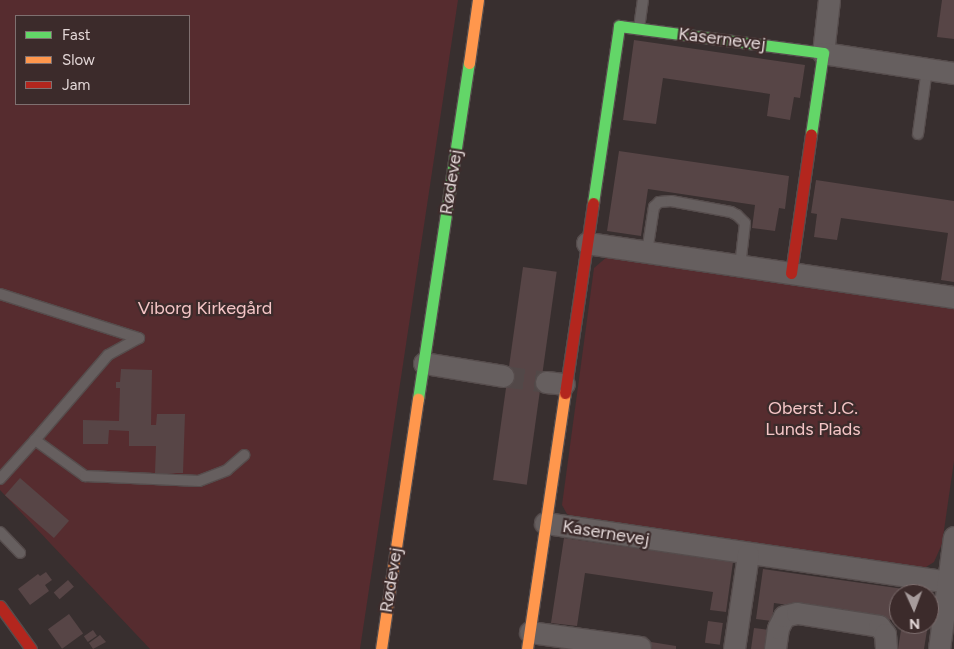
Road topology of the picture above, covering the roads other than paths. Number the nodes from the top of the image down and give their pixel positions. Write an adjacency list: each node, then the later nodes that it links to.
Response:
1 (478, 0): 15 (street, Rødevej)
2 (643, 0): 4 (lane)
3 (828, 0): 5 (street)
4 (639, 28): 5 (street, Kasernevej); 9 (street, Kasernevej)
5 (823, 52): 6 (street); 12 (street)
6 (927, 69): 7 (street); 8 (lane)
7 (954, 73)
8 (918, 134)
9 (587, 244): 10 (street); 20 (street, Kasernevej)
10 (647, 252): 11 (street); 11 (lane)
11 (740, 266): 12 (street)
12 (791, 273): 14 (street)
13 (0, 294): 17 (lane)
14 (954, 296)
15 (424, 363): 16 (street); 30 (street, Rødevej)
16 (503, 376)
17 (35, 440): 18 (lane); 19 (lane)
18 (244, 455)
19 (0, 479)
20 (545, 523): 24 (street, Kasernevej); 27 (street)
21 (0, 532): 23 (lane)
22 (954, 537): 25 (street)
23 (20, 553)
24 (748, 554): 25 (street, Kasernevej); 31 (street)
25 (948, 582): 34 (street)
26 (0, 606): 29 (street)
27 (528, 640): 28 (street)
28 (640, 647)
29 (30, 649)
30 (381, 649)
31 (734, 649)
32 (775, 649): 33 (street)
33 (886, 649)
34 (939, 649)

